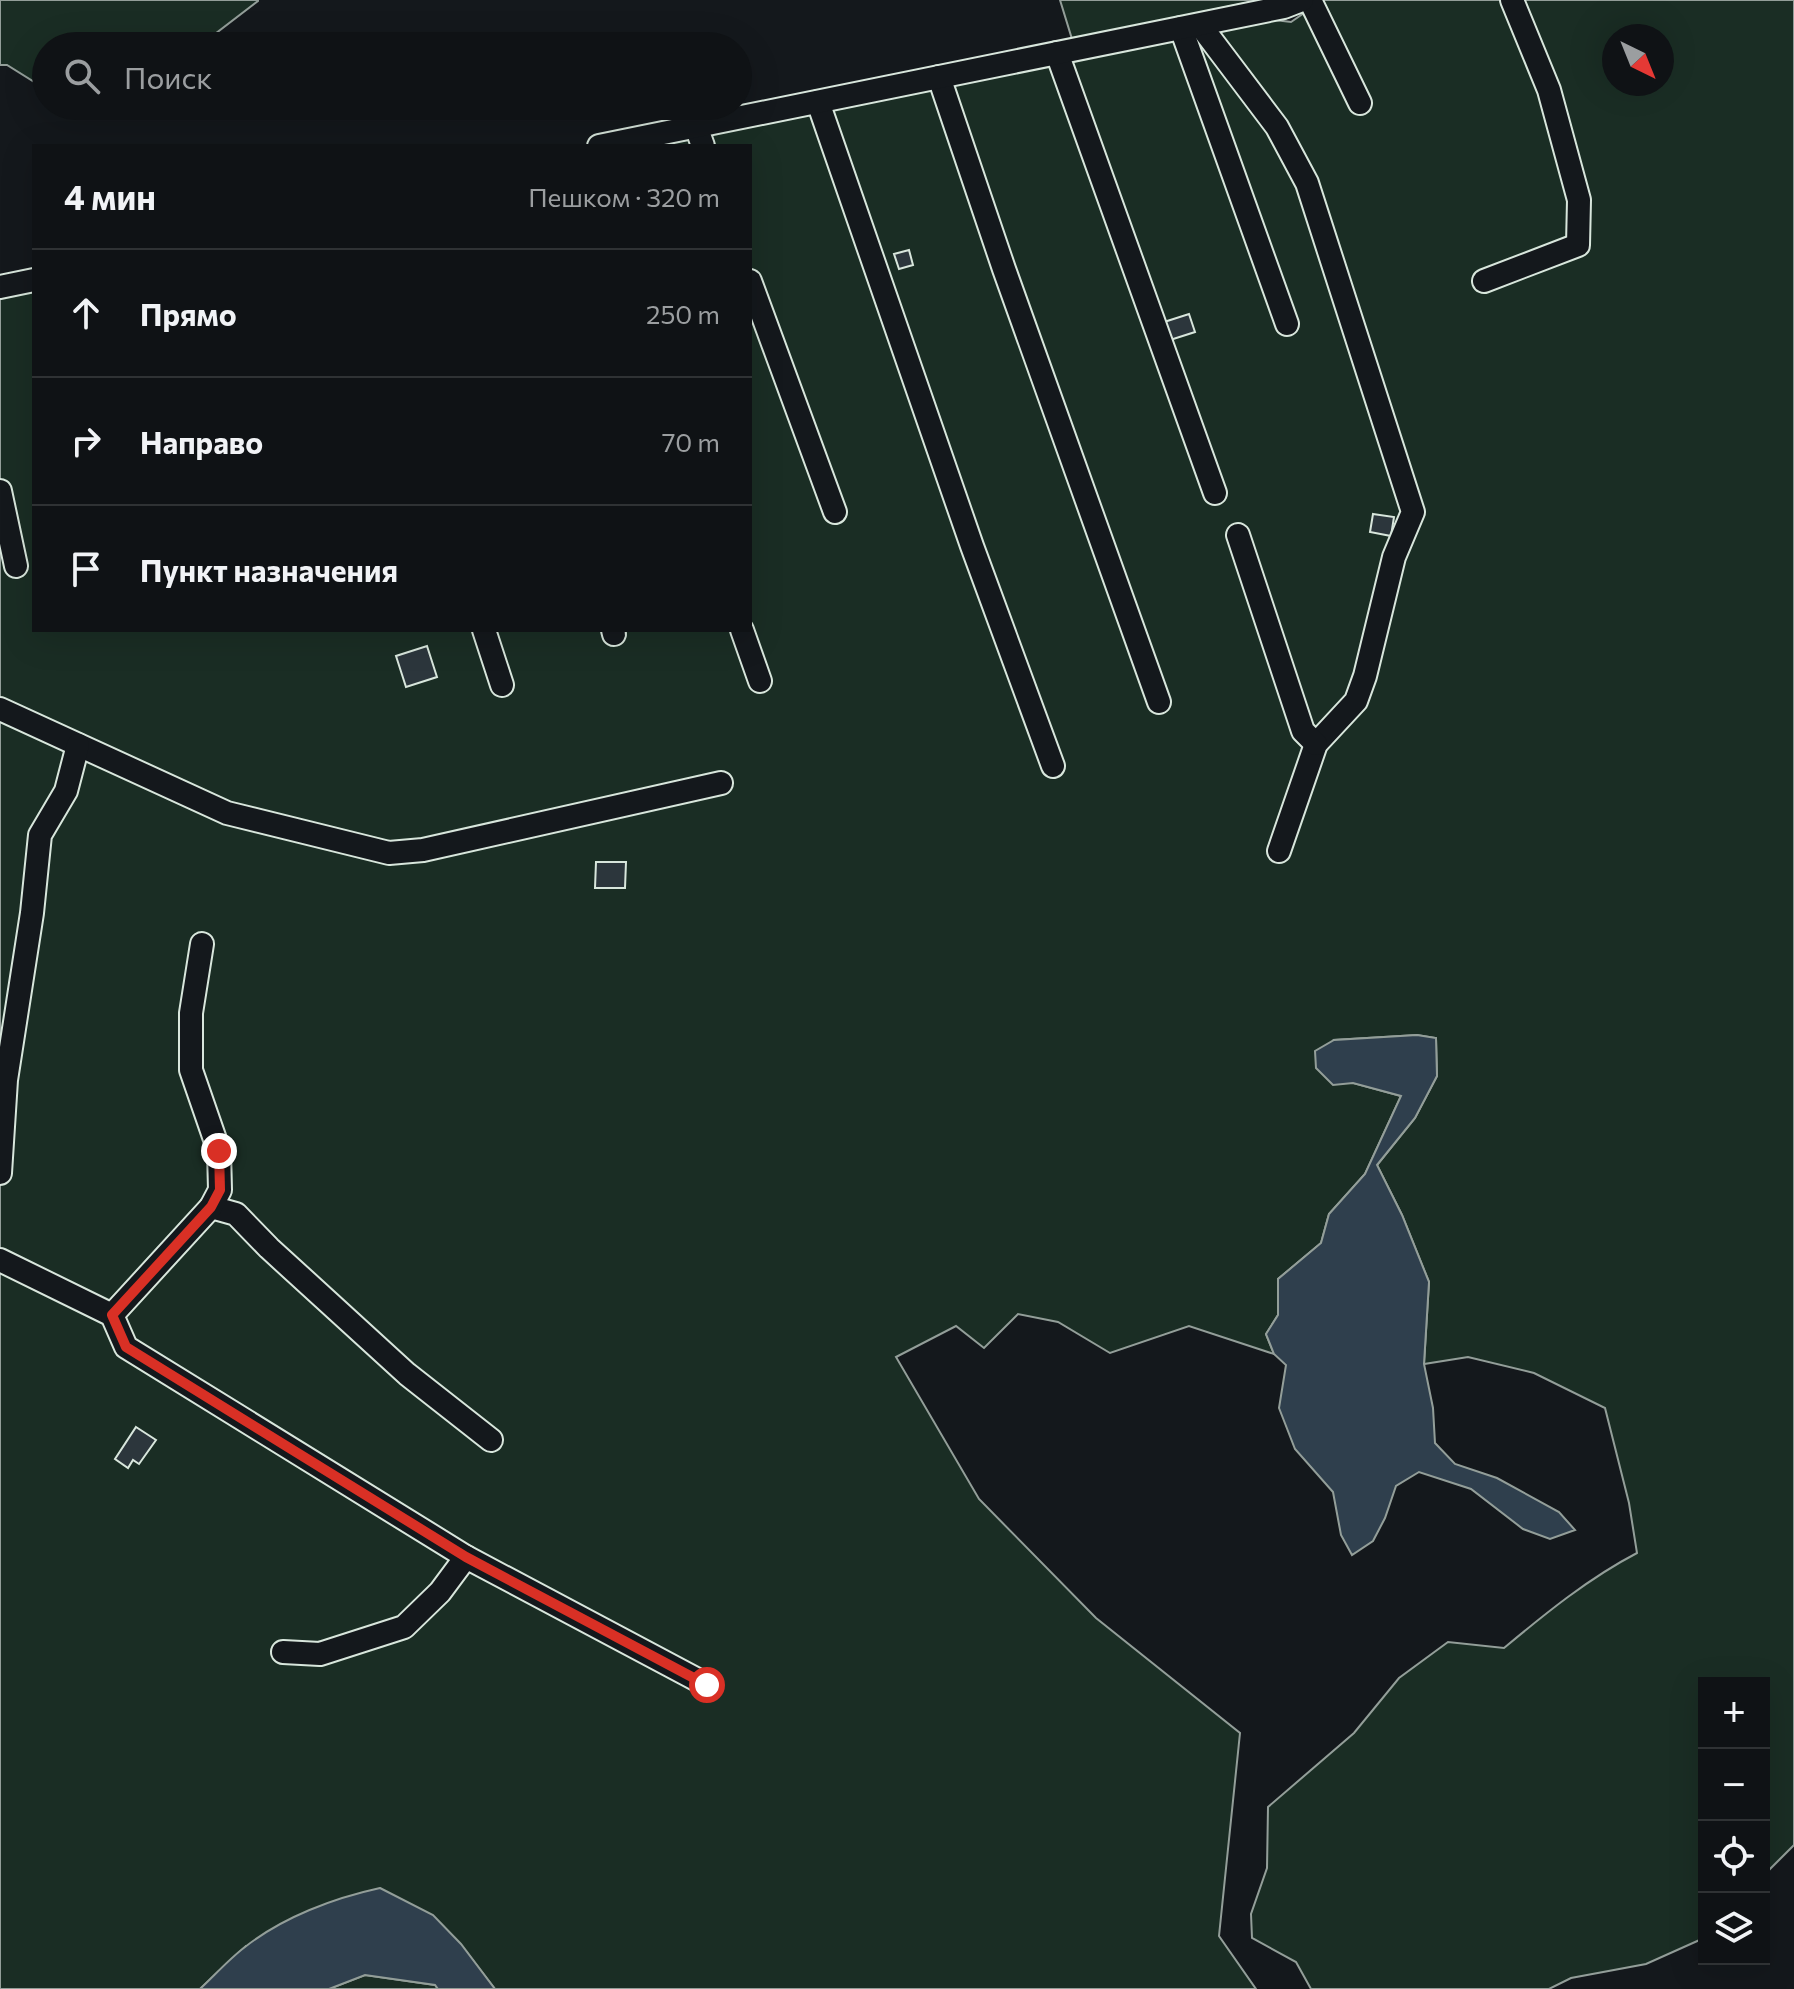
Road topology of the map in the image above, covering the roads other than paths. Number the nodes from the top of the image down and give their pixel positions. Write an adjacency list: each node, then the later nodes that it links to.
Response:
1 (1302, 0): 4 (street)
2 (1310, 0): 8 (street)
3 (1512, 0): 12 (street)
4 (1190, 26): 5 (street); 15 (street); 27 (street)
5 (1057, 53): 6 (street); 17 (street)
6 (939, 77): 7 (street); 25 (street)
7 (818, 102): 9 (street); 29 (street)
8 (1360, 103)
9 (699, 136): 10 (street)
10 (619, 144)
11 (32, 280): 14 (street)
12 (1484, 281)
13 (752, 286): 18 (street)
14 (0, 287)
15 (1287, 324)
16 (0, 491): 20 (street)
17 (1215, 493)
18 (835, 512)
19 (1238, 535): 27 (street)
20 (16, 566)
21 (485, 632): 24 (street)
22 (743, 632): 23 (street)
23 (760, 681)
24 (502, 685)
25 (1159, 702)
26 (0, 709): 28 (street)
27 (1316, 744): 31 (street)
28 (78, 745): 30 (street); 33 (street)
29 (1053, 766)
30 (721, 783)
31 (1279, 851)
32 (202, 944): 34 (street)
33 (0, 1173)
34 (211, 1207): 36 (street); 37 (street)
35 (0, 1260): 36 (street)
36 (112, 1315): 38 (street)
37 (491, 1440)
38 (466, 1557): 39 (street); 40 (street)
39 (283, 1652)
40 (707, 1685)

